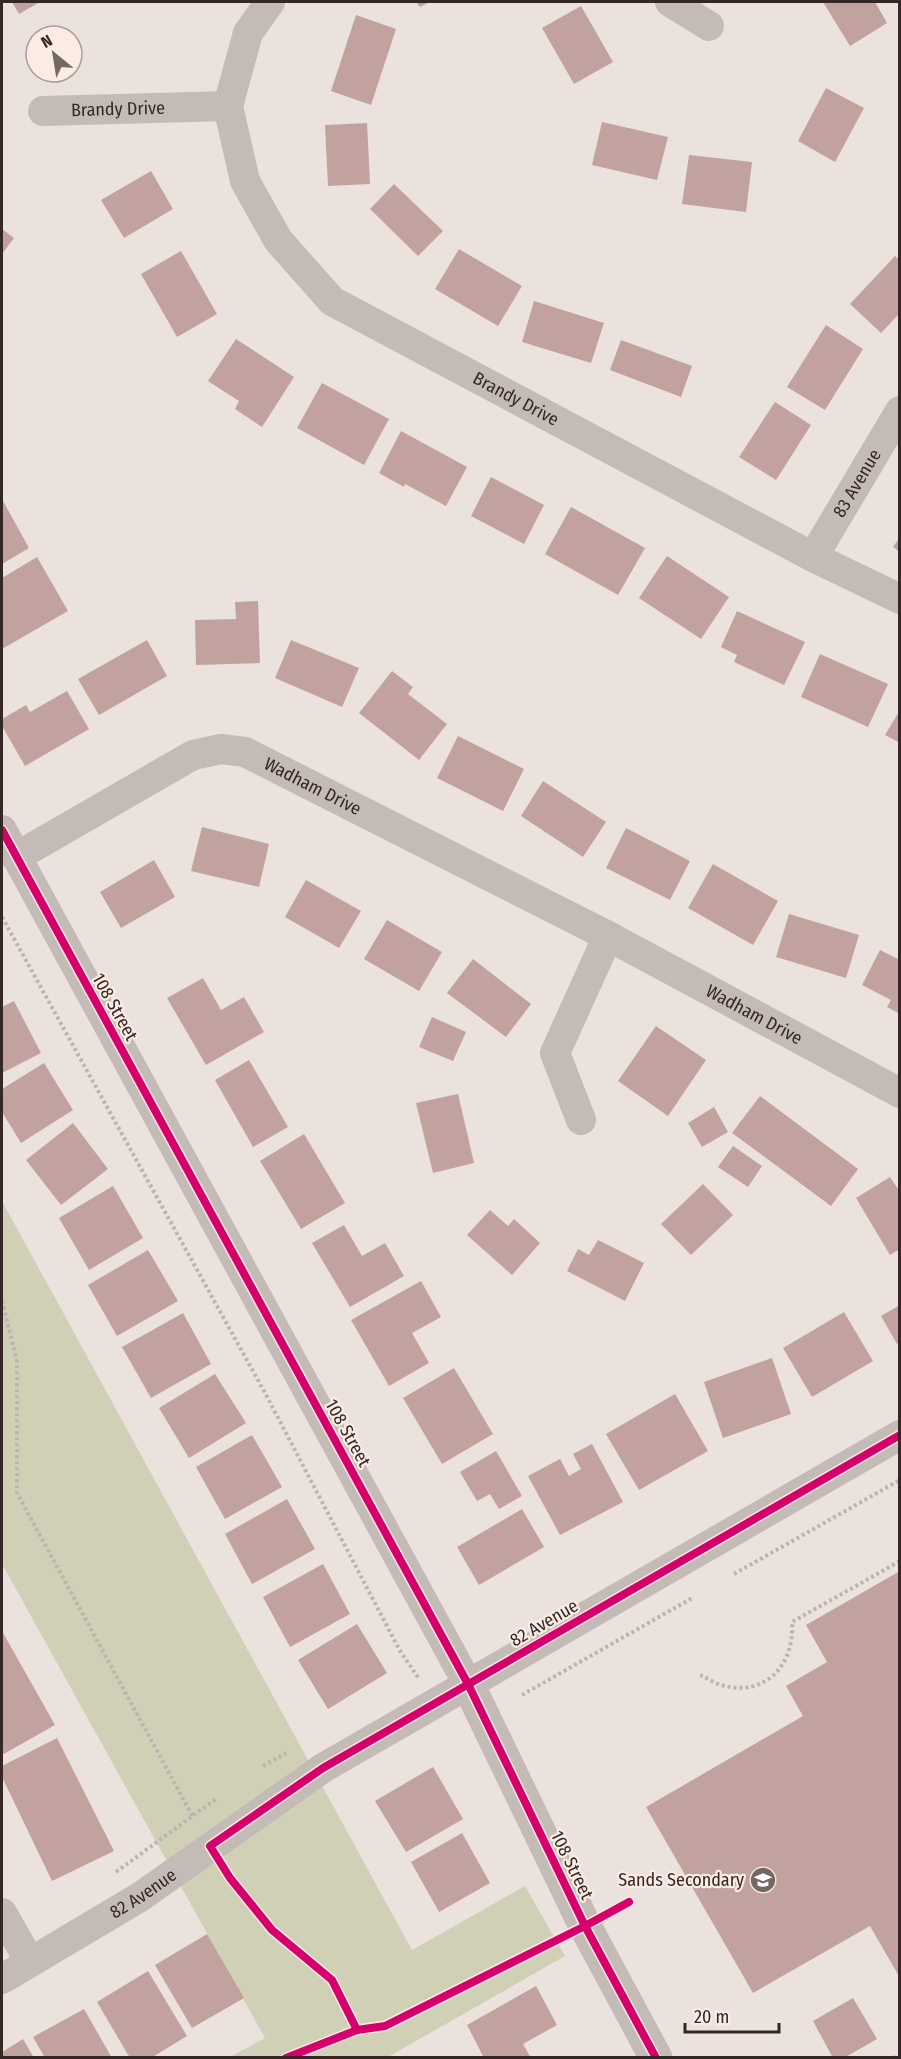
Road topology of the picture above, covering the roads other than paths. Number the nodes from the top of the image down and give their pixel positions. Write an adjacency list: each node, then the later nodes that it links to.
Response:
1 (270, 2): 4 (street, Brandy Drive)
2 (670, 2): 3 (street)
3 (709, 26)
4 (228, 106): 5 (street, Brandy Drive); 7 (street, Brandy Drive)
5 (43, 111)
6 (900, 411): 7 (street, 83 Avenue)
7 (813, 557): 8 (street, Brandy Drive)
8 (900, 599)
9 (2, 830): 10 (street, 108 Street)
10 (16, 857): 11 (street, Wadham Drive); 15 (street, 108 Street)
11 (608, 936): 12 (street, Wadham Drive); 13 (street)
12 (900, 1093)
13 (581, 1120)
14 (900, 1435): 15 (street, 82 Avenue)
15 (468, 1684): 17 (street, 82 Avenue); 19 (street, 108 Street)
16 (2, 1913): 17 (street)
17 (30, 1962): 18 (street, 82 Avenue)
18 (2, 1979)
19 (656, 2058)

